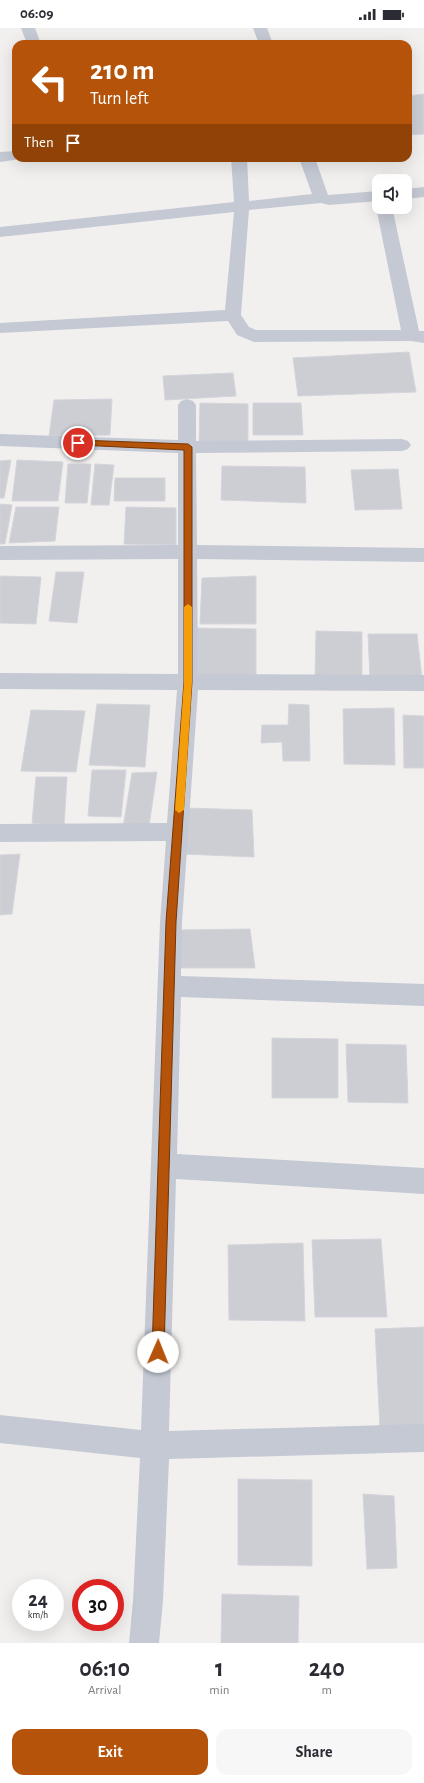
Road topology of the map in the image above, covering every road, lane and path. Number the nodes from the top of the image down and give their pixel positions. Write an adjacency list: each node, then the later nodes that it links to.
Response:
1 (28, 28): 3 (street)
2 (260, 28): 4 (street)
3 (32, 40)
4 (264, 40)
5 (12, 156): 6 (street)
6 (0, 158)
7 (239, 162): 13 (street)
8 (308, 162): 12 (street)
9 (424, 192): 10 (street)
10 (412, 193)
11 (372, 197): 12 (street)
12 (321, 198): 13 (street)
13 (242, 206): 15 (street); 16 (street)
14 (386, 214): 18 (street)
15 (0, 232)
16 (233, 315): 17 (street); 18 (street)
17 (0, 328)
18 (417, 336)
19 (187, 405): 22 (street)
20 (0, 440): 22 (street)
21 (402, 445): 22 (street)
22 (188, 447): 23 (street)
23 (188, 552): 24 (street); 25 (street); 27 (street)
24 (0, 553)
25 (424, 555)
26 (0, 681): 27 (street)
27 (188, 682): 28 (street); 29 (street)
28 (424, 684)
29 (178, 832): 30 (street); 31 (street)
30 (0, 833)
31 (169, 986): 32 (street); 33 (street)
32 (424, 995)
33 (163, 1166): 34 (street); 37 (street)
34 (424, 1181)
35 (0, 1429): 37 (street)
36 (424, 1438): 37 (street)
37 (155, 1445): 38 (street)
38 (144, 1643)

